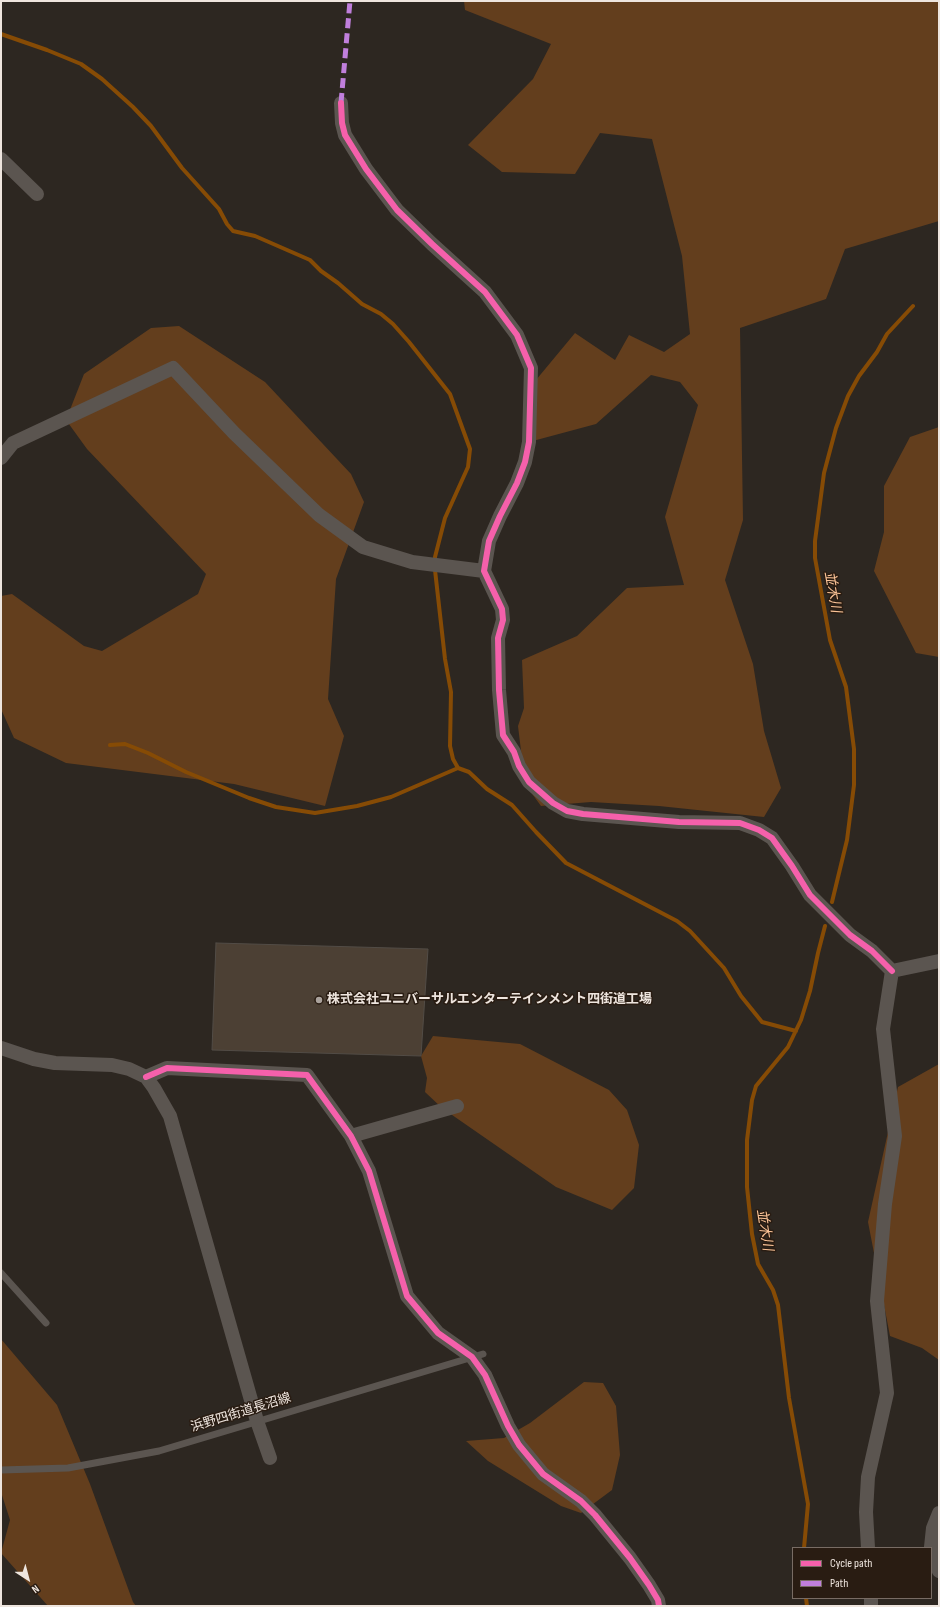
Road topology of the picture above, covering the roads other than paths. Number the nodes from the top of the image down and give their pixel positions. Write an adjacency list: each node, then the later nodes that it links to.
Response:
1 (341, 103): 5 (street)
2 (1, 159): 3 (street)
3 (37, 194)
4 (1, 458): 5 (street)
5 (484, 571): 7 (street)
6 (939, 960): 7 (street)
7 (892, 971): 19 (street)
8 (1, 1048): 9 (street)
9 (146, 1077): 11 (street); 15 (street)
10 (457, 1106): 11 (street)
11 (351, 1136): 14 (street)
12 (1, 1272): 13 (lane)
13 (46, 1323)
14 (478, 1356): 15 (lane, 浜野四街道長沼線); 23 (street)
15 (257, 1421): 16 (street); 17 (lane, 浜野四街道長沼線)
16 (270, 1458)
17 (1, 1470)
18 (939, 1513): 20 (street)
19 (868, 1547)
20 (931, 1547)
21 (932, 1551): 22 (street)
22 (939, 1571)
23 (659, 1606)

